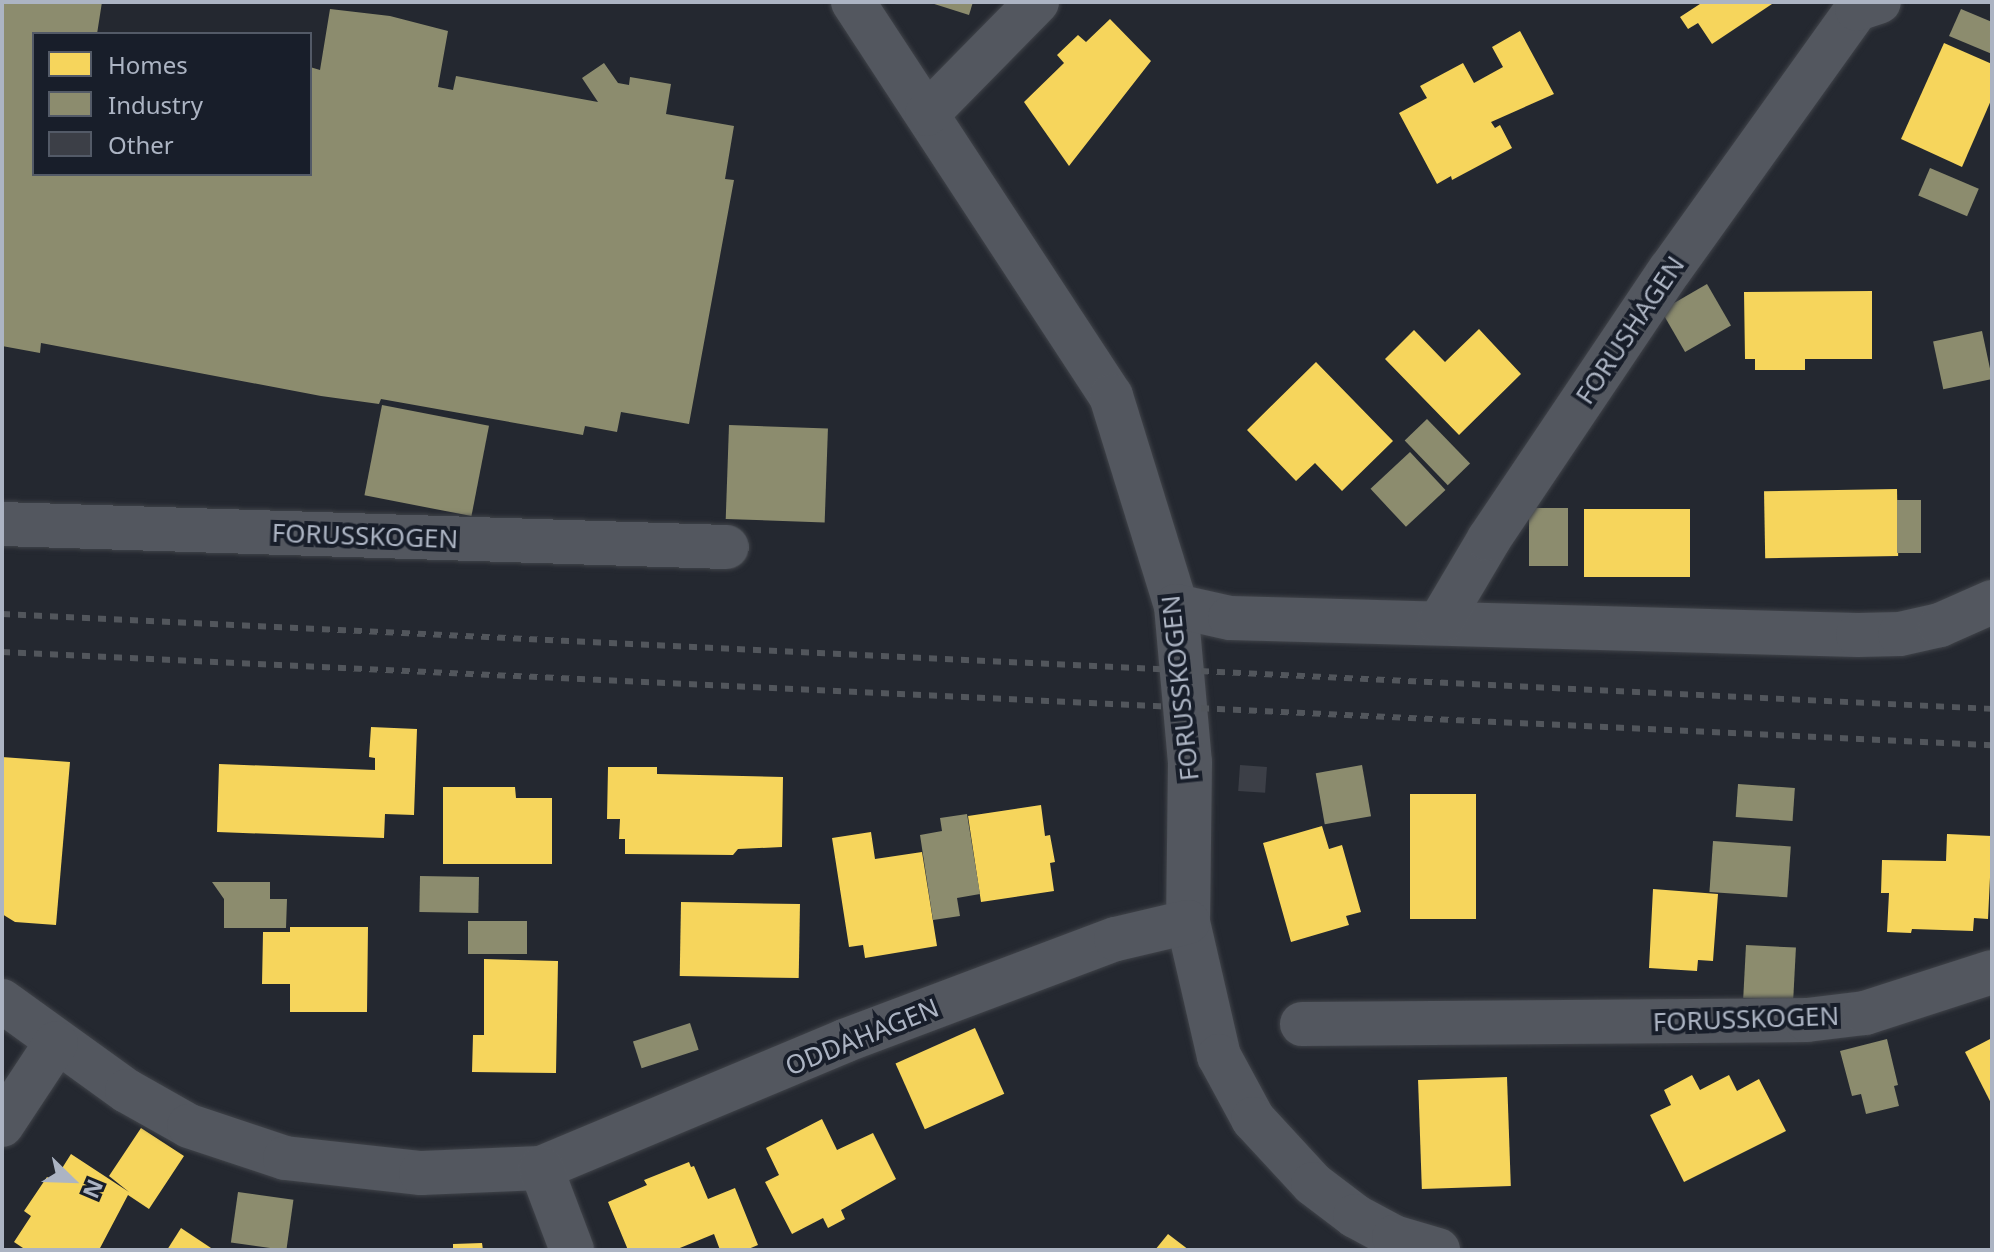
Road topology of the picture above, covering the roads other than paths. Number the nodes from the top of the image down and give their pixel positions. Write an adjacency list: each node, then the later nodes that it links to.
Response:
1 (853, 2): 4 (street, FORUSSKOGEN)
2 (1037, 2): 4 (street)
3 (1879, 2): 9 (street, FORUSHAGEN)
4 (927, 114): 8 (street, FORUSSKOGEN)
5 (2, 524): 6 (street, FORUSSKOGEN)
6 (727, 547)
7 (1992, 602): 9 (street)
8 (1176, 606): 9 (street); 10 (street, FORUSSKOGEN)
9 (1440, 622)
10 (1188, 922): 16 (street, ODDAHAGEN); 18 (street, FORUSSKOGEN)
11 (1992, 972): 13 (street, FORUSSKOGEN)
12 (2, 1001): 14 (street, ODDAHAGEN)
13 (1302, 1024)
14 (56, 1043): 15 (street); 16 (street, ODDAHAGEN)
15 (2, 1125)
16 (541, 1168): 17 (street)
17 (572, 1250)
18 (1438, 1250)

